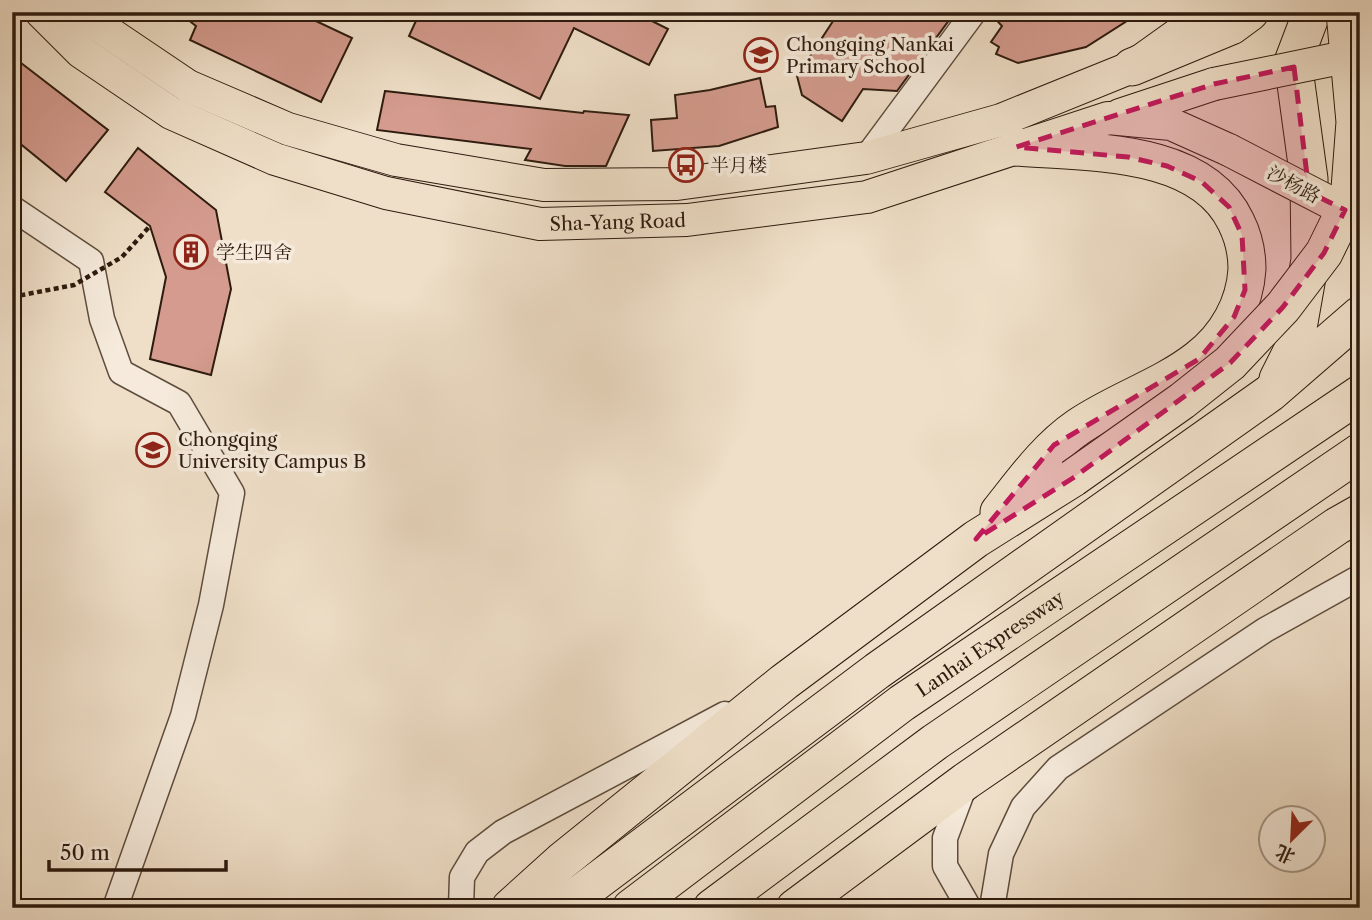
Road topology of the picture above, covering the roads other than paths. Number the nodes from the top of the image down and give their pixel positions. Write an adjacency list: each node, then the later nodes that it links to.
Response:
1 (41, 12): 13 (main road, Sha-Yang Road)
2 (85, 12): 15 (main road, Sha-Yang Road)
3 (974, 12): 15 (street)
4 (1184, 12): 11 (main road)
5 (1209, 12): 11 (main road, Sha-Yang Road)
6 (1250, 12): 11 (highway)
7 (1312, 12): 20 (highway)
8 (1337, 12): 16 (highway)
9 (1345, 12): 24 (highway, bridge)
10 (1360, 54): 12 (main road, bridge)
11 (1132, 67): 15 (main road, Sha-Yang Road)
12 (1108, 118): 13 (main road, Sha-Yang Road); 14 (main road, Sha-Yang Road)
13 (1016, 147): 24 (highway)
14 (1229, 149): 18 (main road, 沙杨路, bridge)
15 (866, 158)
16 (1360, 186)
17 (12, 208): 29 (street)
18 (1360, 218)
19 (1360, 315): 20 (highway)
20 (1270, 393): 28 (highway)
21 (1360, 394): 32 (highway, Lanhai Expressway)
22 (1360, 452): 33 (highway)
23 (1352, 516): 27 (highway)
24 (976, 539): 26 (highway)
25 (1360, 577): 36 (street)
26 (784, 682): 28 (highway); 30 (street)
27 (966, 781): 34 (highway); 35 (street)
28 (569, 886): 31 (highway)
29 (115, 908)
30 (461, 908)
31 (510, 908)
32 (631, 908)
33 (712, 908)
34 (795, 908)
35 (969, 908)
36 (992, 908)

